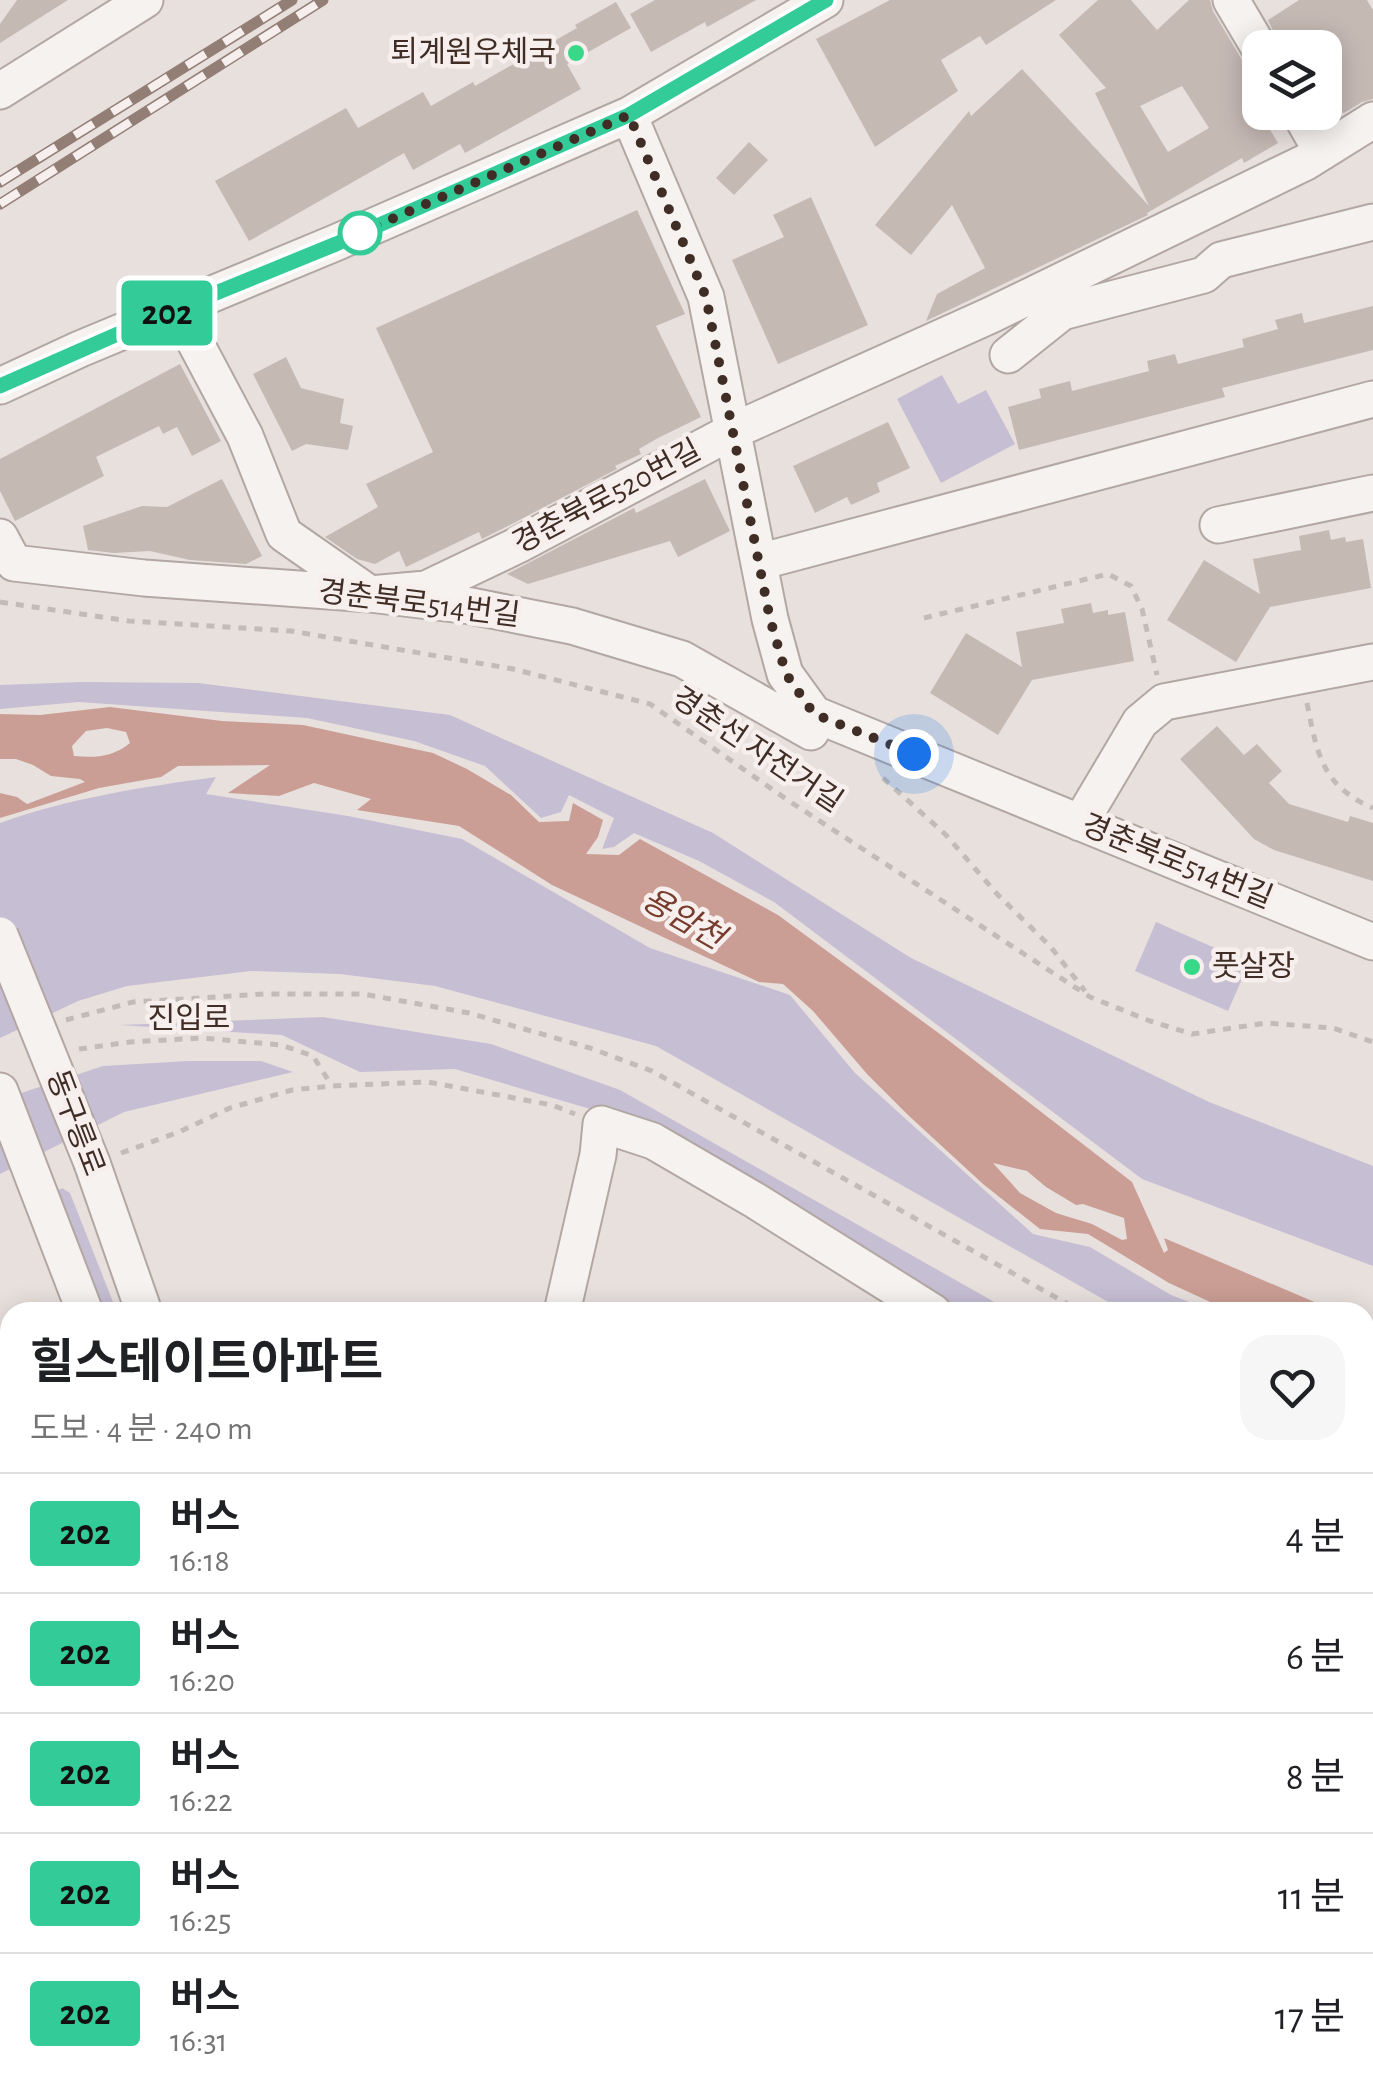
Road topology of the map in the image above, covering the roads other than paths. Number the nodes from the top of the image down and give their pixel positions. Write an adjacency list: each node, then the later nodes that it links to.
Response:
1 (145, 0): 5 (street)
2 (825, 0): 6 (street)
3 (1231, 0): 4 (street)
4 (1249, 30)
5 (0, 92)
6 (629, 115): 11 (street); 15 (street)
7 (1373, 120): 9 (street, 경춘북로520번길)
8 (1309, 130): 9 (street)
9 (1322, 152): 15 (street, 경춘북로520번길)
10 (1373, 222): 12 (street)
11 (177, 308): 13 (street); 20 (street)
12 (1008, 355)
13 (0, 386)
14 (1373, 398): 19 (street)
15 (733, 432): 19 (street); 20 (street, 경춘북로520번길)
16 (1373, 494): 17 (street)
17 (1218, 525)
18 (0, 538): 20 (street, 경춘북로514번길)
19 (758, 562): 22 (street)
20 (370, 594): 22 (street, 경춘북로514번길)
21 (1373, 662): 23 (street)
22 (814, 714): 23 (street, 경춘북로514번길)
23 (1080, 823): 25 (street, 경춘북로514번길)
24 (0, 935): 28 (street, 동구릉로, bridge)
25 (1373, 942)
26 (0, 1091): 27 (street, 동구릉로)
27 (81, 1302)
28 (140, 1302)
29 (564, 1302): 30 (street)
30 (918, 1302)

